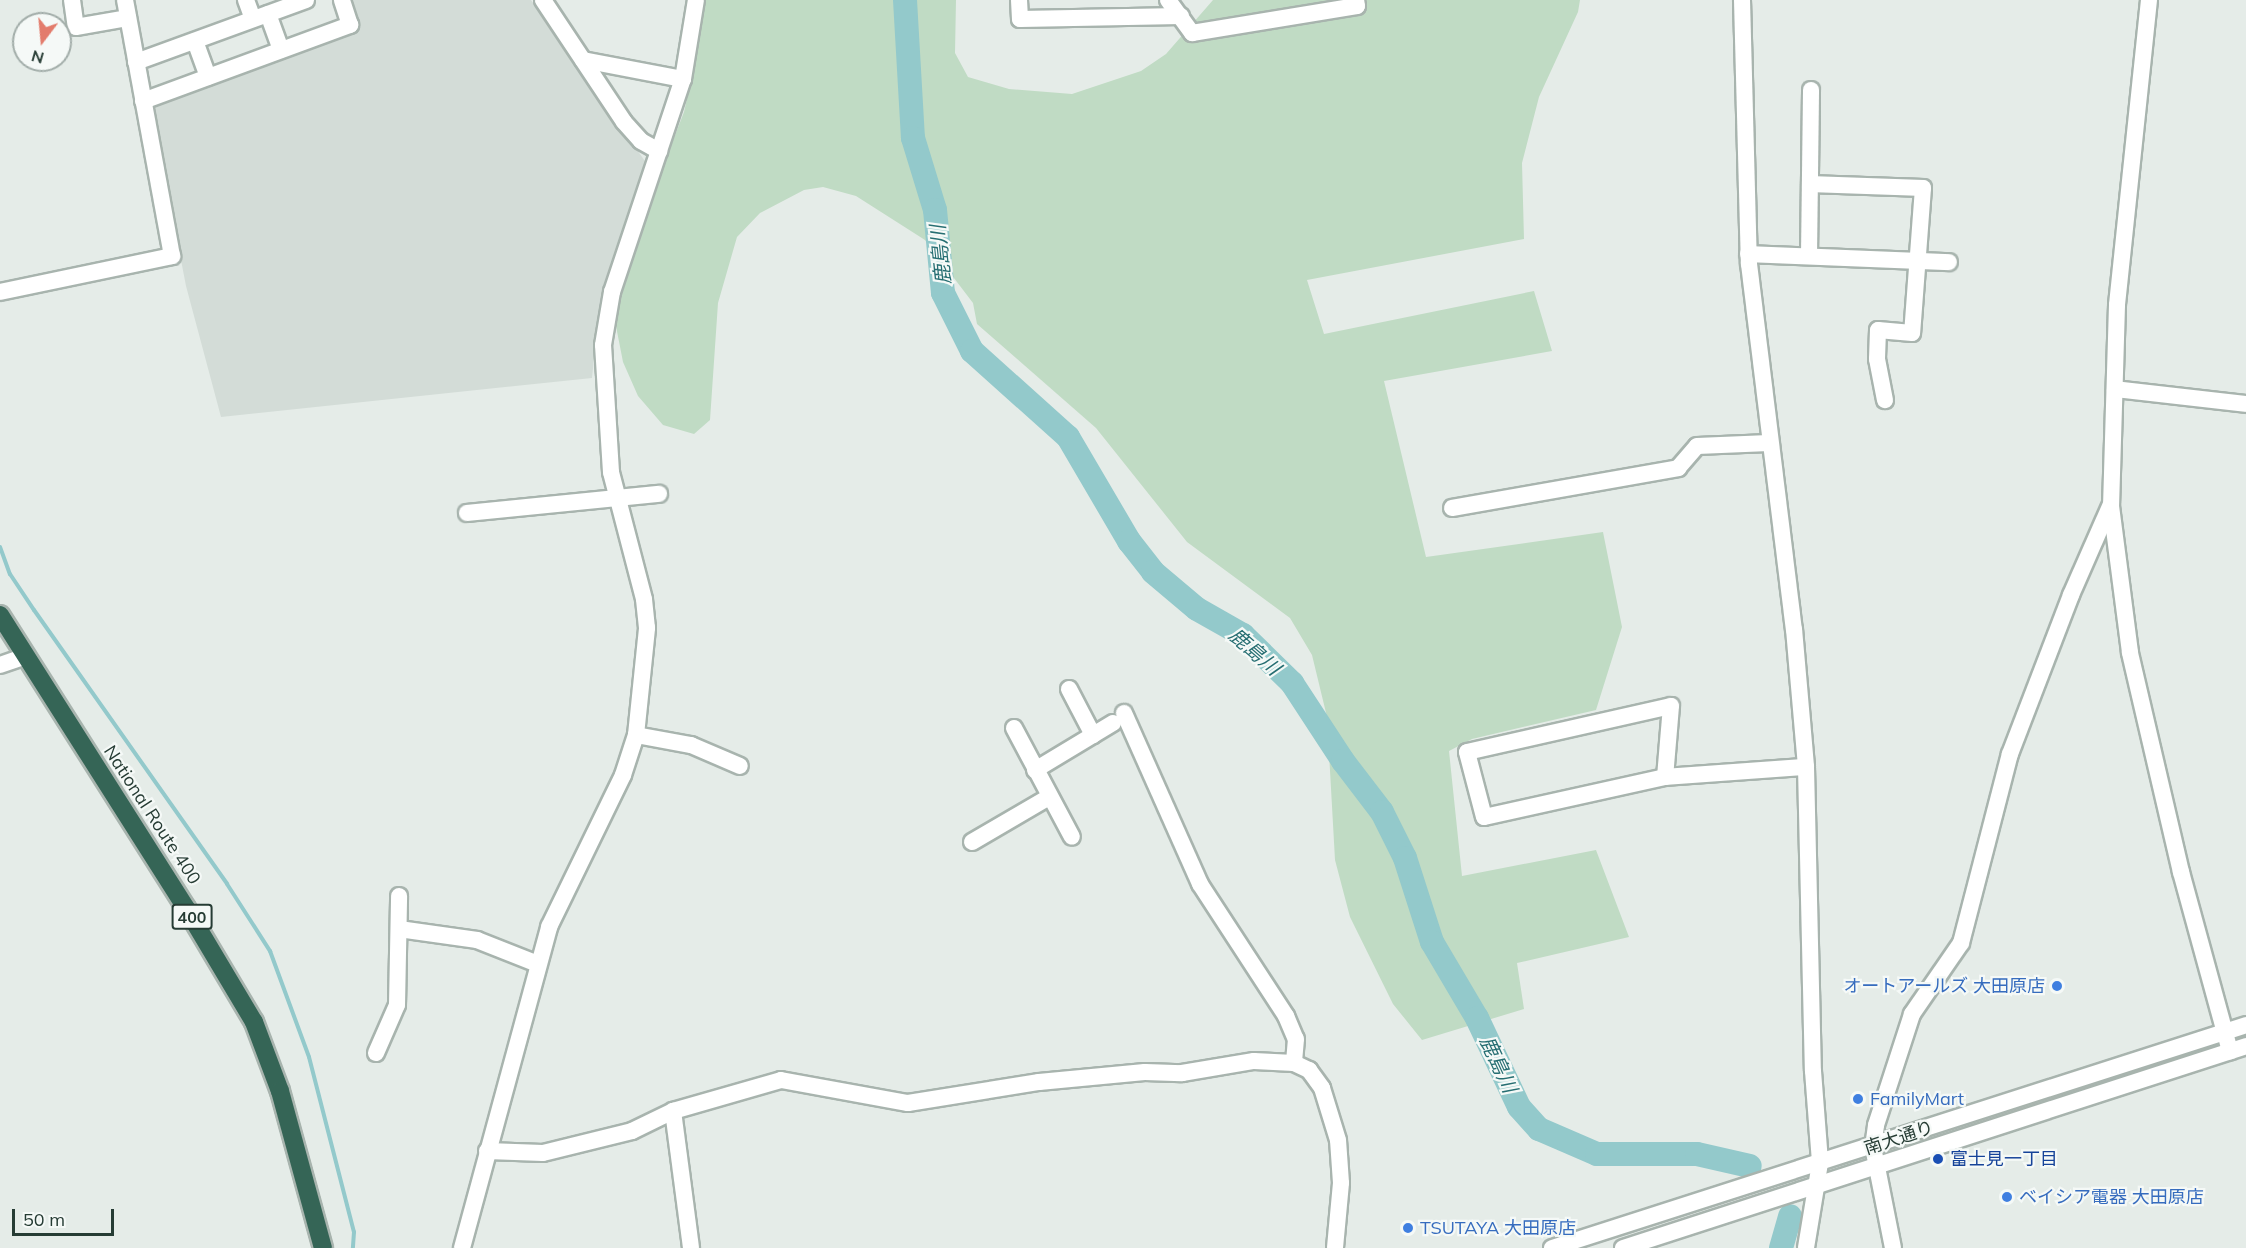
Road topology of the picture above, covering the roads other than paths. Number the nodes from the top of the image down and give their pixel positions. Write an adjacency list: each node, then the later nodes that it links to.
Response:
1 (72, 0): 15 (street)
2 (125, 0): 15 (street)
3 (246, 0): 13 (street)
4 (306, 0): 13 (street)
5 (342, 0): 17 (street)
6 (543, 0): 18 (street)
7 (696, 0): 21 (street)
8 (1019, 0): 14 (street)
9 (1168, 0): 14 (street)
10 (1356, 0): 14 (street)
11 (1742, 0): 26 (street)
12 (2149, 0): 31 (street)
13 (261, 16): 16 (street); 17 (street)
14 (1181, 16)
15 (128, 18): 19 (street)
16 (195, 41): 19 (street); 20 (street)
17 (281, 50): 20 (street)
18 (583, 60): 21 (street); 24 (street)
19 (136, 62): 23 (street)
20 (208, 77): 23 (street)
21 (683, 79): 24 (street)
22 (1811, 90): 25 (street)
23 (143, 101): 30 (street)
24 (659, 151): 36 (street)
25 (1810, 184): 27 (street); 28 (street)
26 (1748, 254): 27 (street); 34 (street)
27 (1809, 256): 28 (street)
28 (1919, 261): 29 (street); 32 (street)
29 (1949, 262)
30 (0, 292)
31 (2115, 389): 33 (street); 37 (street)
32 (1885, 400)
33 (2246, 404)
34 (1769, 443): 38 (street); 48 (street)
35 (659, 494): 36 (street)
36 (618, 501): 39 (street); 45 (street)
37 (2110, 506): 58 (street); 63 (street)
38 (1452, 508)
39 (467, 513)
40 (0, 615): 41 (highway, National Route 400 / 400)
41 (26, 656): 42 (street); 69 (highway, National Route 400 / 400)
42 (0, 665)
43 (1069, 689): 46 (street)
44 (1014, 728): 49 (street)
45 (636, 735): 47 (street); 56 (street)
46 (1093, 735): 49 (street); 61 (street)
47 (740, 766)
48 (1806, 766): 50 (street); 65 (street)
49 (1035, 770): 51 (street)
50 (1665, 777): 50 (street)
51 (1049, 797): 52 (street); 53 (street)
52 (1072, 837)
53 (972, 842)
54 (399, 896): 55 (street)
55 (399, 929): 56 (street); 60 (street)
56 (538, 964): 64 (street)
57 (2246, 1025): 58 (street, 南大通り)
58 (2225, 1032): 59 (street); 63 (street, 南大通り)
59 (2238, 1048): 66 (street, 南大通り)
60 (376, 1053)
61 (1294, 1063): 62 (street); 72 (street)
62 (673, 1110): 64 (street); 71 (street)
63 (1873, 1147): 65 (street, 南大通り); 66 (street)
64 (487, 1151): 70 (street)
65 (1820, 1163): 67 (street); 73 (street, 南大通り)
66 (1878, 1167): 67 (street, 南大通り); 75 (street)
67 (1816, 1187): 68 (street); 74 (street, 南大通り)
68 (1804, 1244)
69 (323, 1248)
70 (462, 1248)
71 (691, 1248)
72 (1335, 1248)
73 (1552, 1248)
74 (1623, 1248)
75 (1893, 1248)

